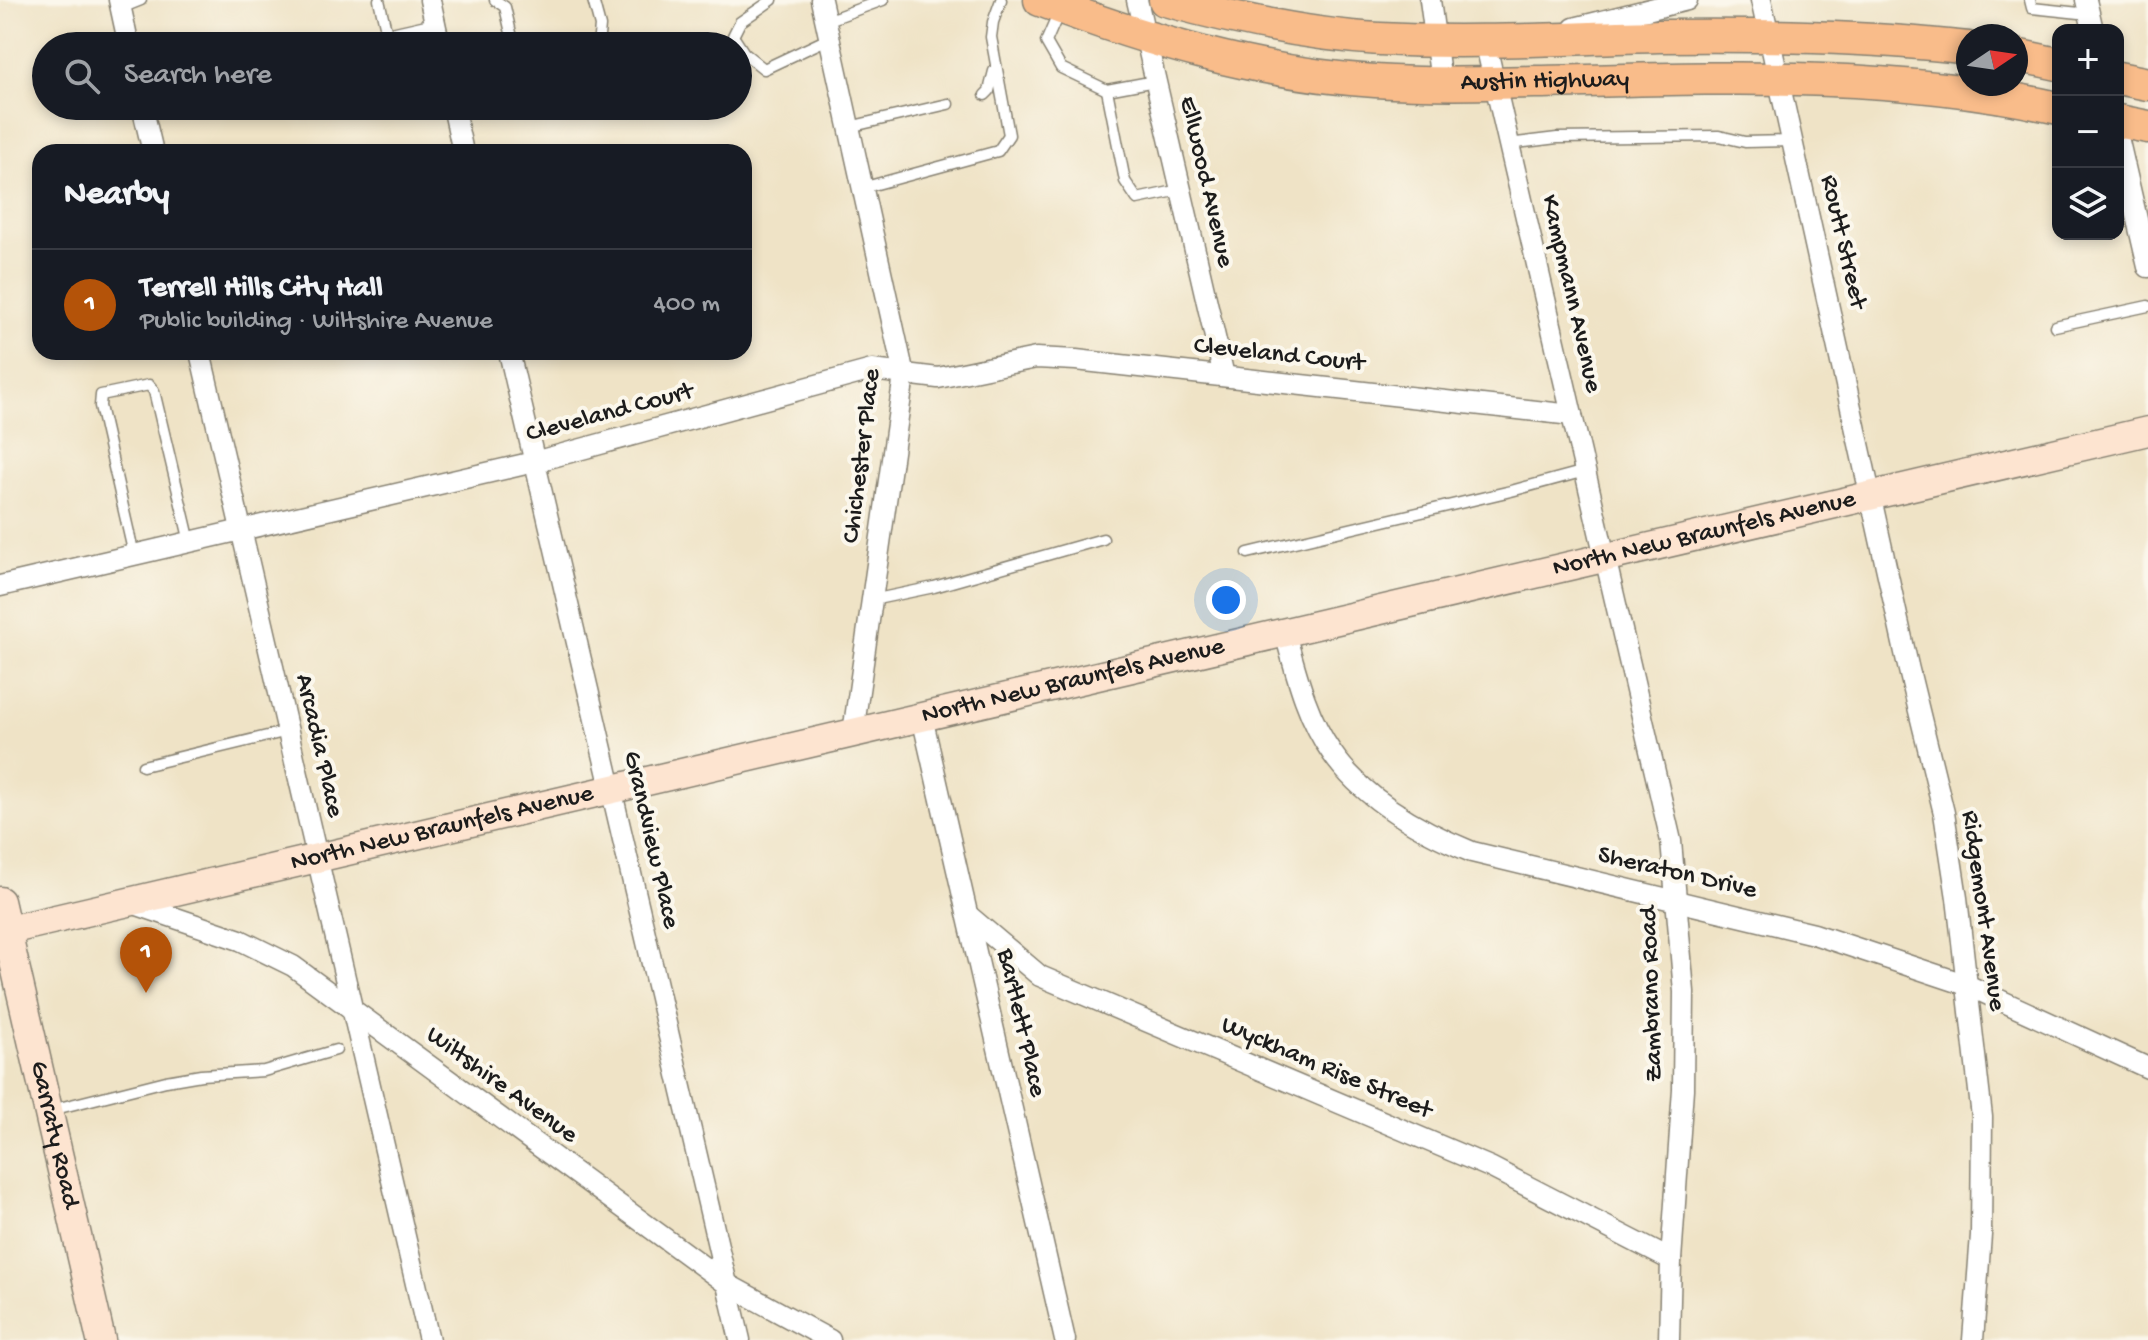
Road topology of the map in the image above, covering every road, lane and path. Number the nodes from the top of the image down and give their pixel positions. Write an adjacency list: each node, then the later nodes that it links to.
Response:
1 (141, 0): 16 (lane)
2 (379, 0): 22 (lane)
3 (430, 0): 19 (street)
4 (495, 0): 25 (lane)
5 (593, 0): 26 (lane)
6 (772, 0): 27 (lane)
7 (821, 0): 20 (street, Chichester Place)
8 (883, 0): 20 (lane)
9 (1001, 0): 37 (lane)
10 (1137, 0): 29 (street, Ellwood Avenue)
11 (1165, 0): 31 (main road, Austin Highway)
12 (1687, 0): 30 (street)
13 (1761, 0): 28 (street, Routt Street)
14 (2030, 0): 18 (lane)
15 (1427, 1): 31 (street)
16 (120, 4): 21 (street)
17 (1051, 4): 29 (main road, Austin Highway); 44 (lane)
18 (2090, 15)
19 (435, 23): 23 (lane); 24 (street)
20 (828, 30): 35 (lane); 51 (street, Chichester Place)
21 (126, 32)
22 (387, 32)
23 (396, 32)
24 (437, 32)
25 (511, 32)
26 (599, 32)
27 (735, 32)
28 (1770, 36): 30 (main road, Austin Highway); 33 (main road, Austin Highway); 38 (street, Routt Street)
29 (1145, 38): 40 (street, Ellwood Avenue); 41 (main road, Austin Highway)
30 (1528, 39): 32 (main road, Austin Highway)
31 (1434, 40): 32 (main road, Austin Highway); 41 (street)
32 (1485, 41): 42 (street, Kampmann Avenue)
33 (1956, 47)
34 (2028, 58): 36 (main road)
35 (752, 59)
36 (2052, 63)
37 (995, 68): 45 (lane); 58 (lane)
38 (1779, 78): 42 (main road, Austin Highway); 47 (main road, Austin Highway); 53 (street, Routt Street)
39 (2124, 79): 43 (main road)
40 (1155, 81): 44 (lane); 59 (street, Ellwood Avenue)
41 (1441, 82): 42 (main road, Austin Highway)
42 (1494, 83): 56 (street, Kampmann Avenue)
43 (2148, 84)
44 (1107, 90): 59 (lane)
45 (985, 95)
46 (948, 104): 51 (lane)
47 (2052, 107)
48 (145, 120): 54 (street)
49 (456, 120): 55 (street)
50 (2124, 122): 52 (main road)
51 (849, 127): 58 (street, Chichester Place)
52 (2148, 127)
53 (1793, 141): 56 (lane); 72 (street, Routt Street)
54 (151, 144)
55 (461, 144)
56 (1508, 144): 68 (street, Kampmann Avenue)
57 (2124, 156): 60 (street)
58 (862, 188): 66 (street, Chichester Place)
59 (1180, 190): 67 (street, Ellwood Avenue)
60 (2143, 218): 61 (street)
61 (2148, 267)
62 (2148, 306): 63 (lane)
63 (2055, 326)
64 (202, 360): 73 (street, Arcadia Place)
65 (511, 360): 70 (street, Grandview Place)
66 (904, 375): 67 (street, Cleveland Court); 70 (street, Cleveland Court); 80 (street, Chichester Place)
67 (1224, 376): 68 (street, Cleveland Court)
68 (1572, 415): 71 (street, Kampmann Avenue)
69 (2148, 431): 72 (street, North New Braunfels Avenue)
70 (534, 462): 73 (street, Cleveland Court); 86 (street, Grandview Place)
71 (1585, 471): 76 (lane); 78 (street, Kampmann Avenue)
72 (1873, 496): 78 (street, North New Braunfels Avenue); 93 (street, Ridgemont Avenue)
73 (240, 530): 75 (street, Cleveland Court); 83 (street, Arcadia Place)
74 (1103, 539): 80 (lane)
75 (190, 542): 77 (street, Cleveland Court); 77 (lane)
76 (1248, 553)
77 (134, 555): 79 (street, Cleveland Court)
78 (1606, 558): 81 (street, North New Braunfels Avenue); 88 (street, Zambrano Road)
79 (0, 586)
80 (872, 600): 84 (street, Chichester Place)
81 (1285, 633): 82 (street, North New Braunfels Avenue); 88 (street, Sheraton Drive)
82 (922, 717): 84 (street, North New Braunfels Avenue); 91 (street, Bartlett Place)
83 (288, 731): 85 (lane); 87 (street, Arcadia Place)
84 (853, 733): 86 (street, North New Braunfels Avenue)
85 (143, 766)
86 (611, 790): 87 (street, North New Braunfels Avenue); 99 (street, Grandview Place)
87 (318, 858): 90 (street, North New Braunfels Avenue); 94 (street, Arcadia Place)
88 (1676, 900): 93 (street, Sheraton Drive); 98 (street, Zambrano Road)
89 (0, 901): 92 (street, Garraty Road)
90 (129, 902): 92 (street, North New Braunfels Avenue); 94 (street, Wiltshire Avenue)
91 (969, 916): 98 (street, Wyckham Rise Street); 104 (street, Bartlett Place)
92 (4, 931): 97 (street, Garraty Road)
93 (1967, 985): 96 (street, Sheraton Drive); 106 (street, Ridgemont Avenue)
94 (352, 1009): 99 (street, Wiltshire Avenue); 101 (street, Arcadia Place)
95 (336, 1050): 97 (lane)
96 (2148, 1068)
97 (49, 1110): 100 (street, Garraty Road)
98 (1671, 1260): 105 (street, Zambrano Road)
99 (727, 1284): 102 (street, Grandview Place); 103 (street, Wiltshire Avenue)
100 (101, 1340)
101 (429, 1340)
102 (740, 1340)
103 (830, 1340)
104 (1065, 1340)
105 (1669, 1340)
106 (1973, 1340)

